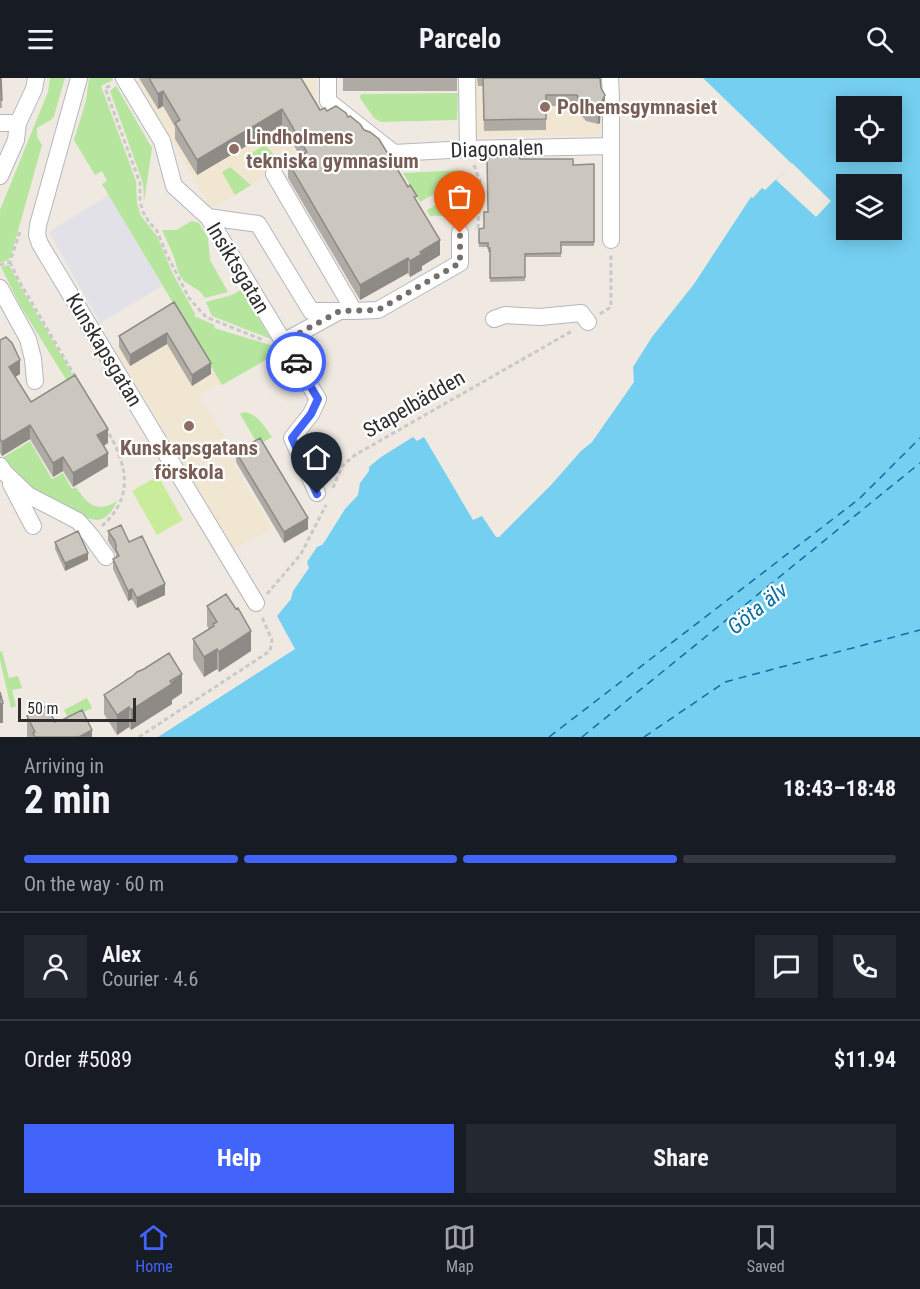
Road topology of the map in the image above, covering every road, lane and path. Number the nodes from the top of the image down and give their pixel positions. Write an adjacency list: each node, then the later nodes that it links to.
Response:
1 (36, 78): 8 (street)
2 (79, 78): 30 (street, Kunskapsgatan)
3 (124, 78): 13 (street, Insiktsgatan); 21 (path)
4 (328, 78): 10 (street, Diagonalen)
5 (467, 78): 10 (street)
6 (610, 78): 9 (street)
7 (0, 123): 8 (street)
8 (18, 123): 12 (street)
9 (611, 146): 10 (street, Diagonalen); 15 (street)
10 (468, 149): 14 (path)
11 (274, 174): 18 (street)
12 (0, 176)
13 (208, 217): 18 (street); 21 (street, Insiktsgatan)
14 (460, 233): 18 (street)
15 (611, 240): 20 (path, Stapelbädden)
16 (10, 262): 22 (path)
17 (0, 288): 23 (street)
18 (347, 311): 21 (street)
19 (494, 319): 20 (street)
20 (588, 322): 26 (path, Stapelbädden)
21 (283, 342): 26 (street, Insiktsgatan)
22 (77, 378)
23 (35, 381)
24 (104, 426): 28 (path)
25 (2, 470): 27 (street); 28 (street)
26 (325, 496): 30 (path, Stapelbädden)
27 (33, 526)
28 (91, 536): 29 (street)
29 (106, 557)
30 (256, 603): 31 (path)
31 (139, 737)

